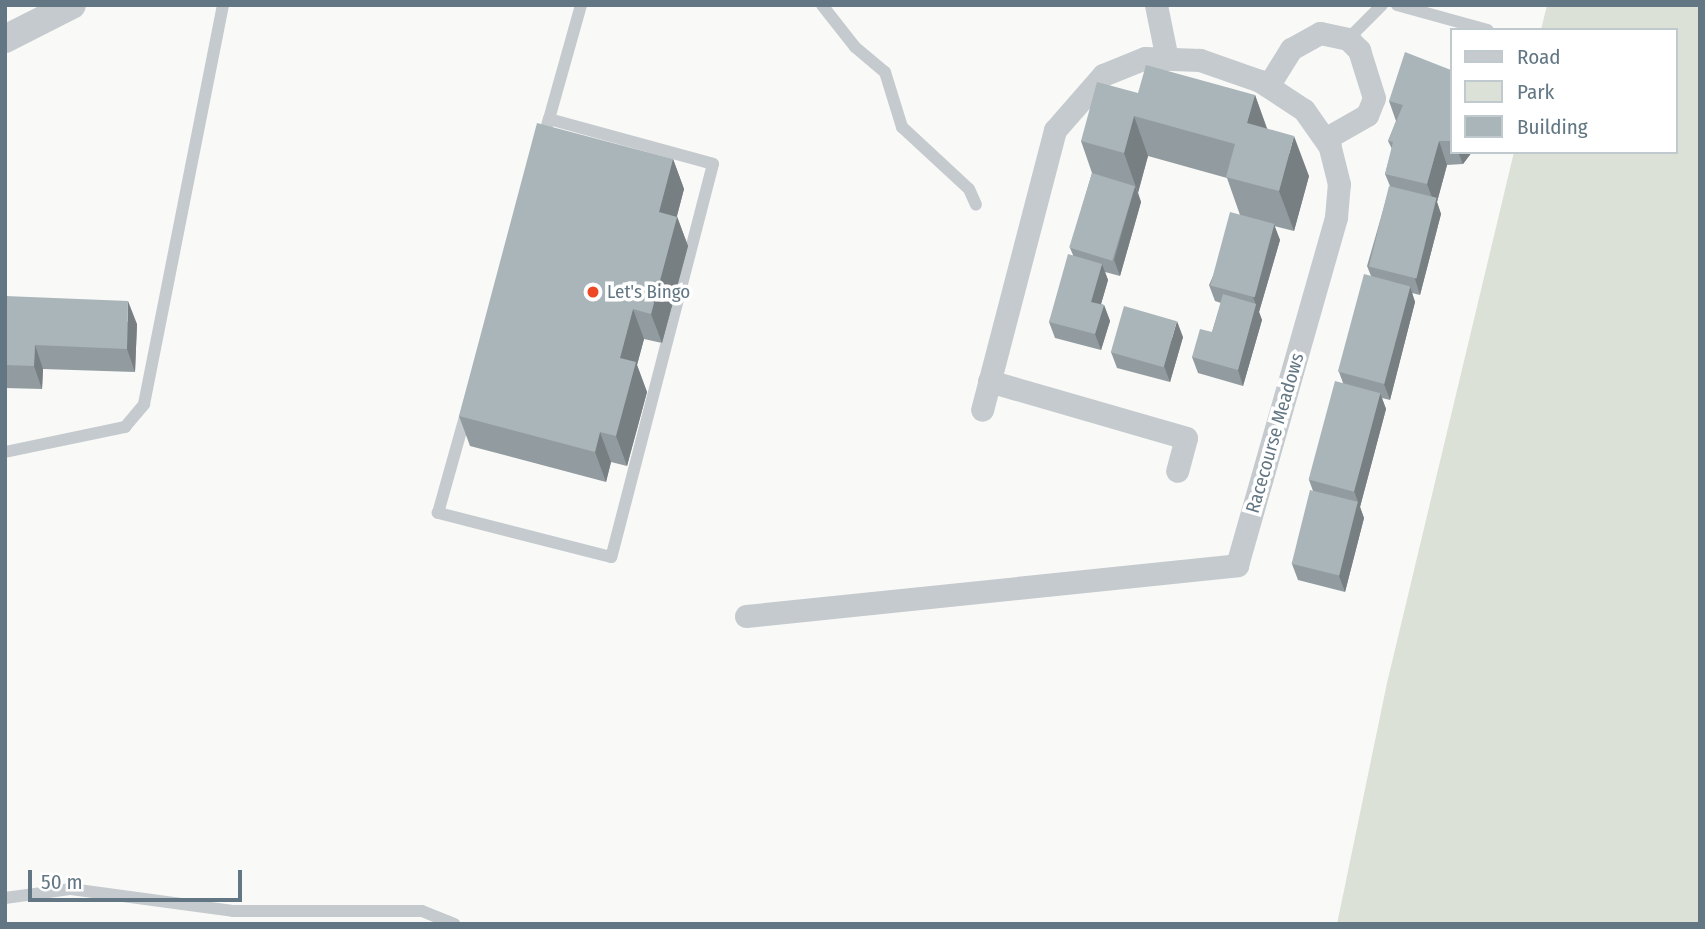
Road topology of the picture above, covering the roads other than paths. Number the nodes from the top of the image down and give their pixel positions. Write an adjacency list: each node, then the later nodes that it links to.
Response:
1 (72, 5): 10 (street)
2 (223, 5): 18 (lane)
3 (581, 5): 13 (lane)
4 (822, 5): 15 (lane)
5 (1156, 5): 11 (street)
6 (1382, 5): 9 (lane)
7 (1397, 5): 8 (lane)
8 (1481, 28)
9 (1348, 38): 12 (street); 14 (street)
10 (5, 39)
11 (1167, 59): 12 (street, Racecourse Meadows); 16 (street, Racecourse Meadows)
12 (1268, 86): 14 (street, Racecourse Meadows)
13 (549, 119): 13 (lane)
14 (1325, 139): 20 (street, Racecourse Meadows)
15 (975, 205)
16 (989, 381): 17 (street); 19 (street)
17 (982, 410)
18 (5, 452)
19 (1177, 471)
20 (746, 616)
21 (5, 898): 22 (lane)
22 (454, 924)

